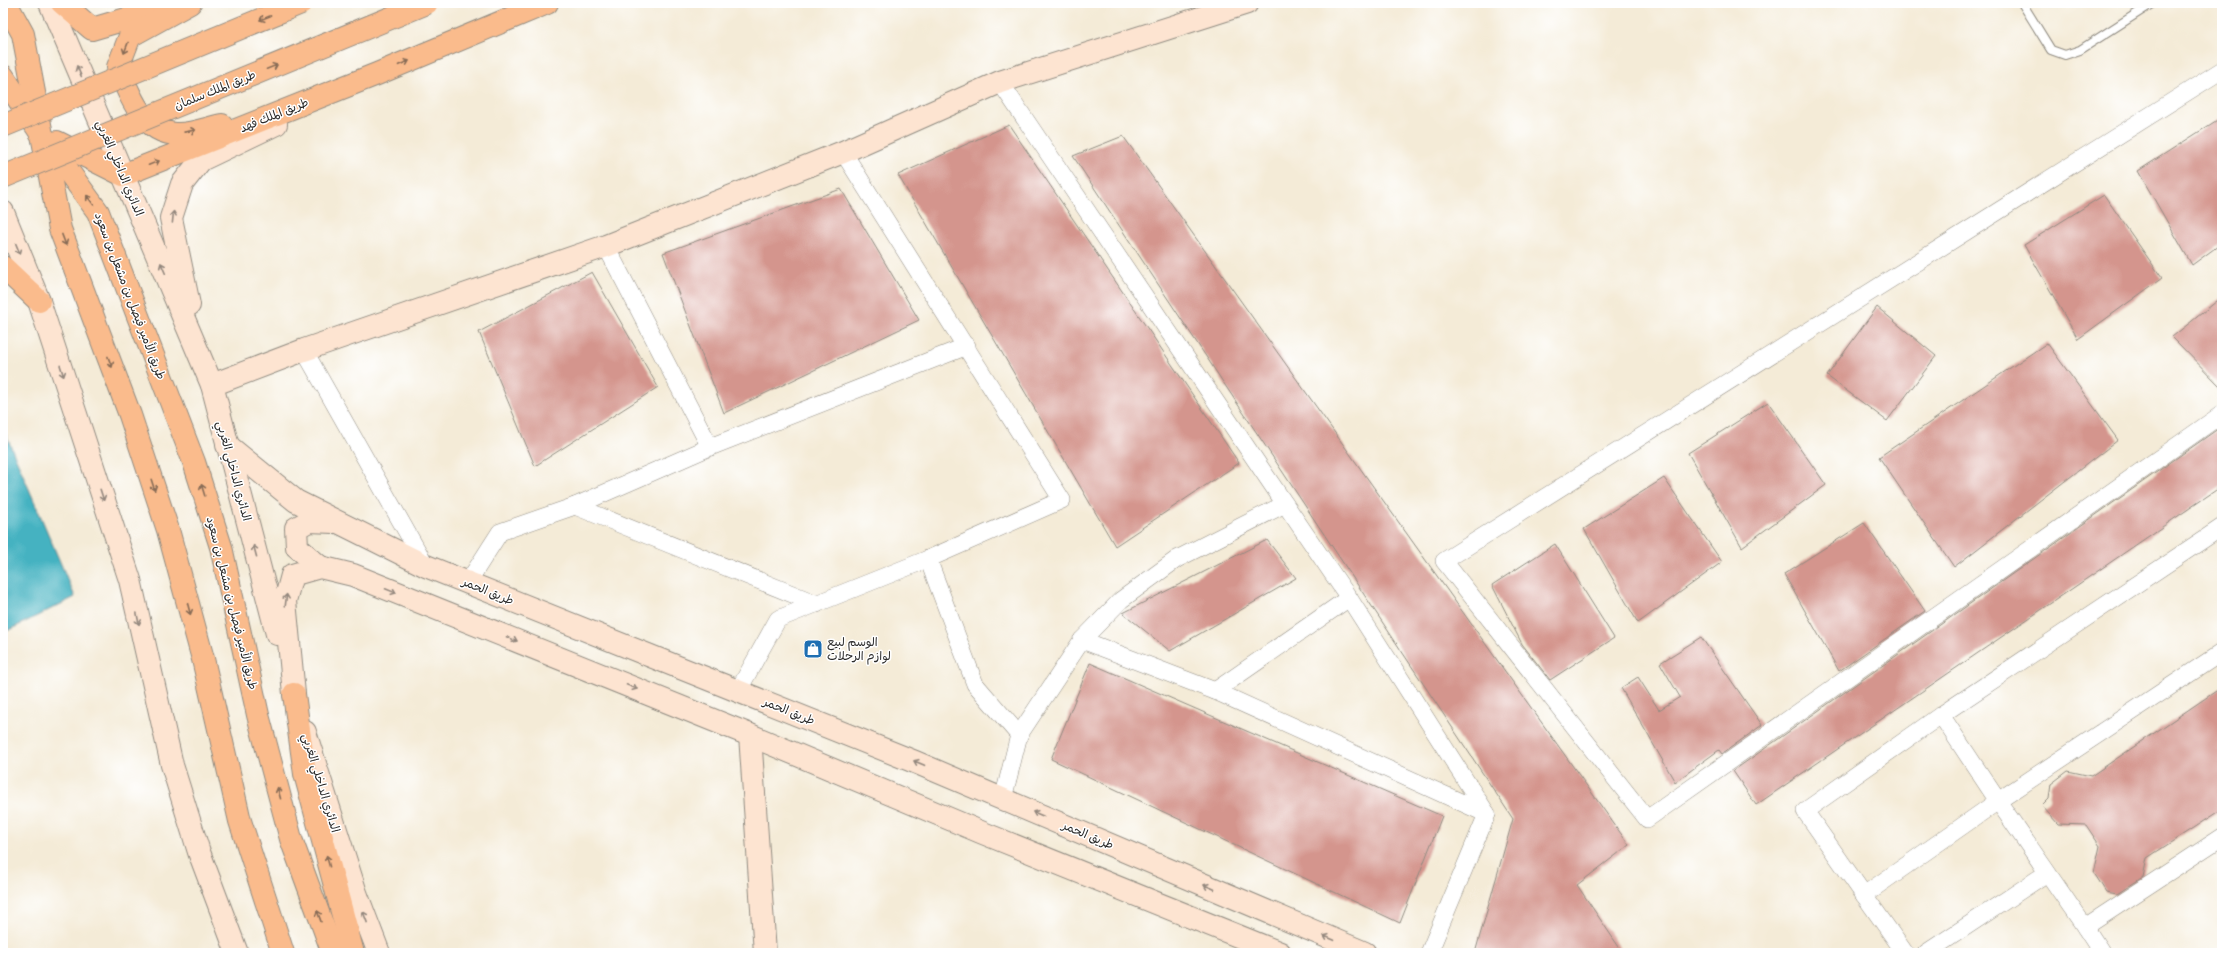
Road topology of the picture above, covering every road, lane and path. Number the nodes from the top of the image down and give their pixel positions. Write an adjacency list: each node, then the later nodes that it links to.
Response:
1 (6, 3): 18 (main road, طريق الأمير فيصل بن مشعل بن سعود)
2 (50, 3): 20 (street, الدائري الداخلي الغربي, one-way to 2)
3 (62, 3): 4 (main road)
4 (180, 3)
5 (190, 3): 13 (main road, one-way to 13)
6 (301, 3): 17 (main road, one-way to 17, bridge)
7 (427, 3): 21 (main road, طريق الملك سلمان, one-way to 7, bridge)
8 (547, 3): 13 (main road, طريق الملك فهد, one-way to 8)
9 (1247, 3): 15 (street)
10 (2022, 3): 11 (lane)
11 (2153, 3)
12 (2222, 70): 30 (street)
13 (376, 74): 20 (main road, طريق الملك فهد, one-way to 13); 28 (street, one-way to 13)
14 (3, 76): 18 (main road, طريق الأمير فيصل بن مشعل بن سعود)
15 (1000, 82): 19 (street); 33 (street)
16 (3, 118): 18 (main road)
17 (3, 126)
18 (42, 135): 20 (main road); 59 (main road, طريق الأمير فيصل بن مشعل بن سعود, one-way to 59); 60 (main road, طريق الأمير فيصل بن مشعل بن سعود, one-way to 18)
19 (843, 152): 23 (street); 26 (street)
20 (123, 175): 28 (street, الدائري الداخلي الغربي, one-way to 20)
21 (3, 177)
22 (3, 212): 25 (street, one-way to 25)
23 (606, 246): 27 (street); 32 (street)
24 (3, 267): 25 (main road)
25 (39, 301): 58 (street, one-way to 58)
26 (967, 346): 32 (street); 37 (street)
27 (304, 350): 29 (street); 38 (street)
28 (203, 364): 29 (street, الدائري الداخلي الغربي)
29 (212, 385): 31 (street, الدائري الداخلي الغربي)
30 (2222, 414)
31 (227, 445): 35 (street, طريق الحمر); 47 (street, الدائري الداخلي الغربي, one-way to 31)
32 (710, 447): 34 (street)
33 (1285, 504): 41 (street); 43 (street)
34 (575, 506): 40 (street); 42 (street)
35 (338, 522): 38 (street, طريق الحمر); 39 (street)
36 (2222, 527): 48 (street)
37 (928, 559): 42 (street); 50 (street)
38 (426, 566): 40 (street, طريق الحمر)
39 (320, 567): 47 (street, one-way to 39); 49 (street, one-way to 49)
40 (468, 582): 45 (street, طريق الحمر)
41 (1349, 598): 46 (street); 53 (street)
42 (817, 604): 45 (street)
43 (1082, 640): 46 (street); 50 (street)
44 (2222, 652): 52 (street)
45 (738, 691): 51 (street, طريق الحمر, one-way to 45)
46 (1215, 691): 53 (street)
47 (294, 694): 61 (main road, one-way to 47); 62 (street, الدائري الداخلي الغربي, one-way to 47)
48 (1941, 715): 52 (street); 56 (street)
49 (750, 735): 63 (street); 64 (street)
50 (1018, 735): 51 (street)
51 (1002, 799): 65 (street, طريق الحمر, one-way to 51)
52 (1998, 801): 55 (street); 56 (street)
53 (1487, 814): 66 (street)
54 (2222, 837): 57 (street)
55 (2048, 873): 57 (street); 68 (street)
56 (1864, 895): 67 (street)
57 (2085, 927): 69 (street)
58 (237, 953)
59 (283, 953)
60 (333, 953)
61 (353, 953)
62 (379, 953)
63 (765, 953)
64 (1280, 953)
65 (1365, 953)
66 (1429, 953)
67 (1905, 953)
68 (1926, 953)
69 (2102, 953)

